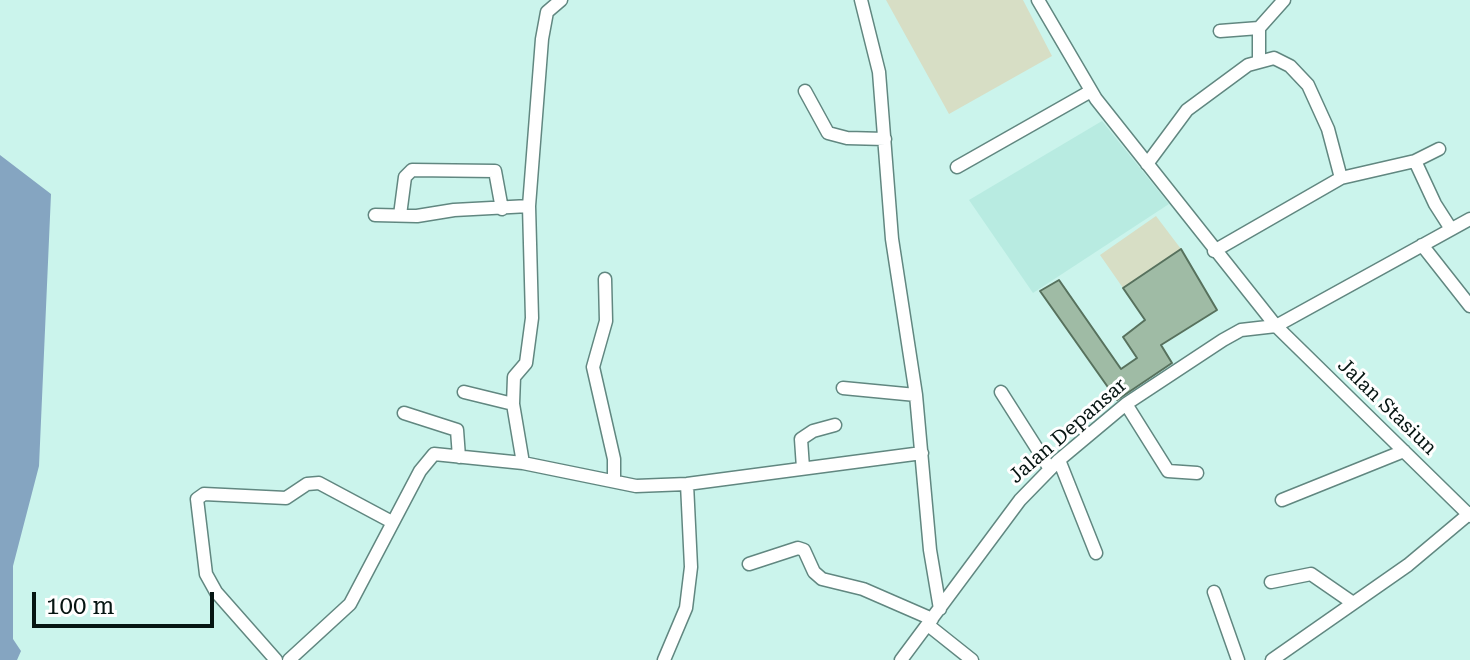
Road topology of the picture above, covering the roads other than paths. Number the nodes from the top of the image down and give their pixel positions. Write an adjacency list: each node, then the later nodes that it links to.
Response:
1 (561, 0): 16 (street)
2 (861, 0): 10 (street)
3 (1038, 0): 9 (street, Jalan Stasiun)
4 (1284, 0): 5 (street)
5 (1259, 28): 6 (street); 7 (street)
6 (1220, 31)
7 (1259, 60): 13 (street); 15 (street)
8 (805, 91): 10 (street)
9 (1091, 91): 13 (street, Jalan Stasiun); 14 (street)
10 (885, 139): 32 (street)
11 (1439, 149): 12 (street)
12 (1415, 161): 15 (street); 21 (street)
13 (1147, 164): 23 (street, Jalan Stasiun)
14 (957, 167)
15 (1341, 178): 23 (street)
16 (529, 206): 17 (street); 33 (street)
17 (502, 209): 19 (street); 19 (street)
18 (375, 215): 19 (street)
19 (400, 215)
20 (1470, 219): 21 (street)
21 (1451, 229): 22 (street)
22 (1422, 245): 26 (street); 27 (street)
23 (1214, 251): 25 (street, Jalan Stasiun)
24 (605, 279): 44 (street)
25 (1259, 306): 27 (street, Jalan Stasiun); 28 (street)
26 (1470, 306)
27 (1276, 326): 28 (street, Jalan Depansar); 37 (street, Jalan Stasiun)
28 (1241, 330): 34 (street, Jalan Depansar)
29 (843, 388): 32 (street)
30 (464, 392): 33 (street)
31 (1001, 392): 41 (street)
32 (916, 395): 38 (street)
33 (513, 404): 40 (street)
34 (1126, 404): 41 (street, Jalan Depansar); 43 (street)
35 (404, 413): 39 (street)
36 (835, 425): 42 (street)
37 (1404, 451): 46 (street); 47 (street, Jalan Stasiun)
38 (922, 453): 42 (street); 54 (street)
39 (459, 457): 40 (street); 48 (street)
40 (523, 463): 44 (street)
41 (1054, 465): 49 (street); 54 (street, Jalan Depansar)
42 (803, 468): 45 (street)
43 (1197, 473)
44 (614, 481): 45 (street)
45 (687, 484): 57 (street)
46 (1282, 500)
47 (1470, 515): 53 (street)
48 (392, 522): 55 (street); 56 (street)
49 (1096, 553)
50 (749, 564): 54 (street)
51 (1271, 582): 53 (street)
52 (1214, 592): 60 (street)
53 (1353, 603): 61 (street)
54 (933, 618): 58 (street, Jalan Depansar); 59 (street)
55 (276, 660)
56 (289, 660)
57 (664, 660)
58 (901, 660)
59 (972, 660)
60 (1238, 660)
61 (1272, 660)

